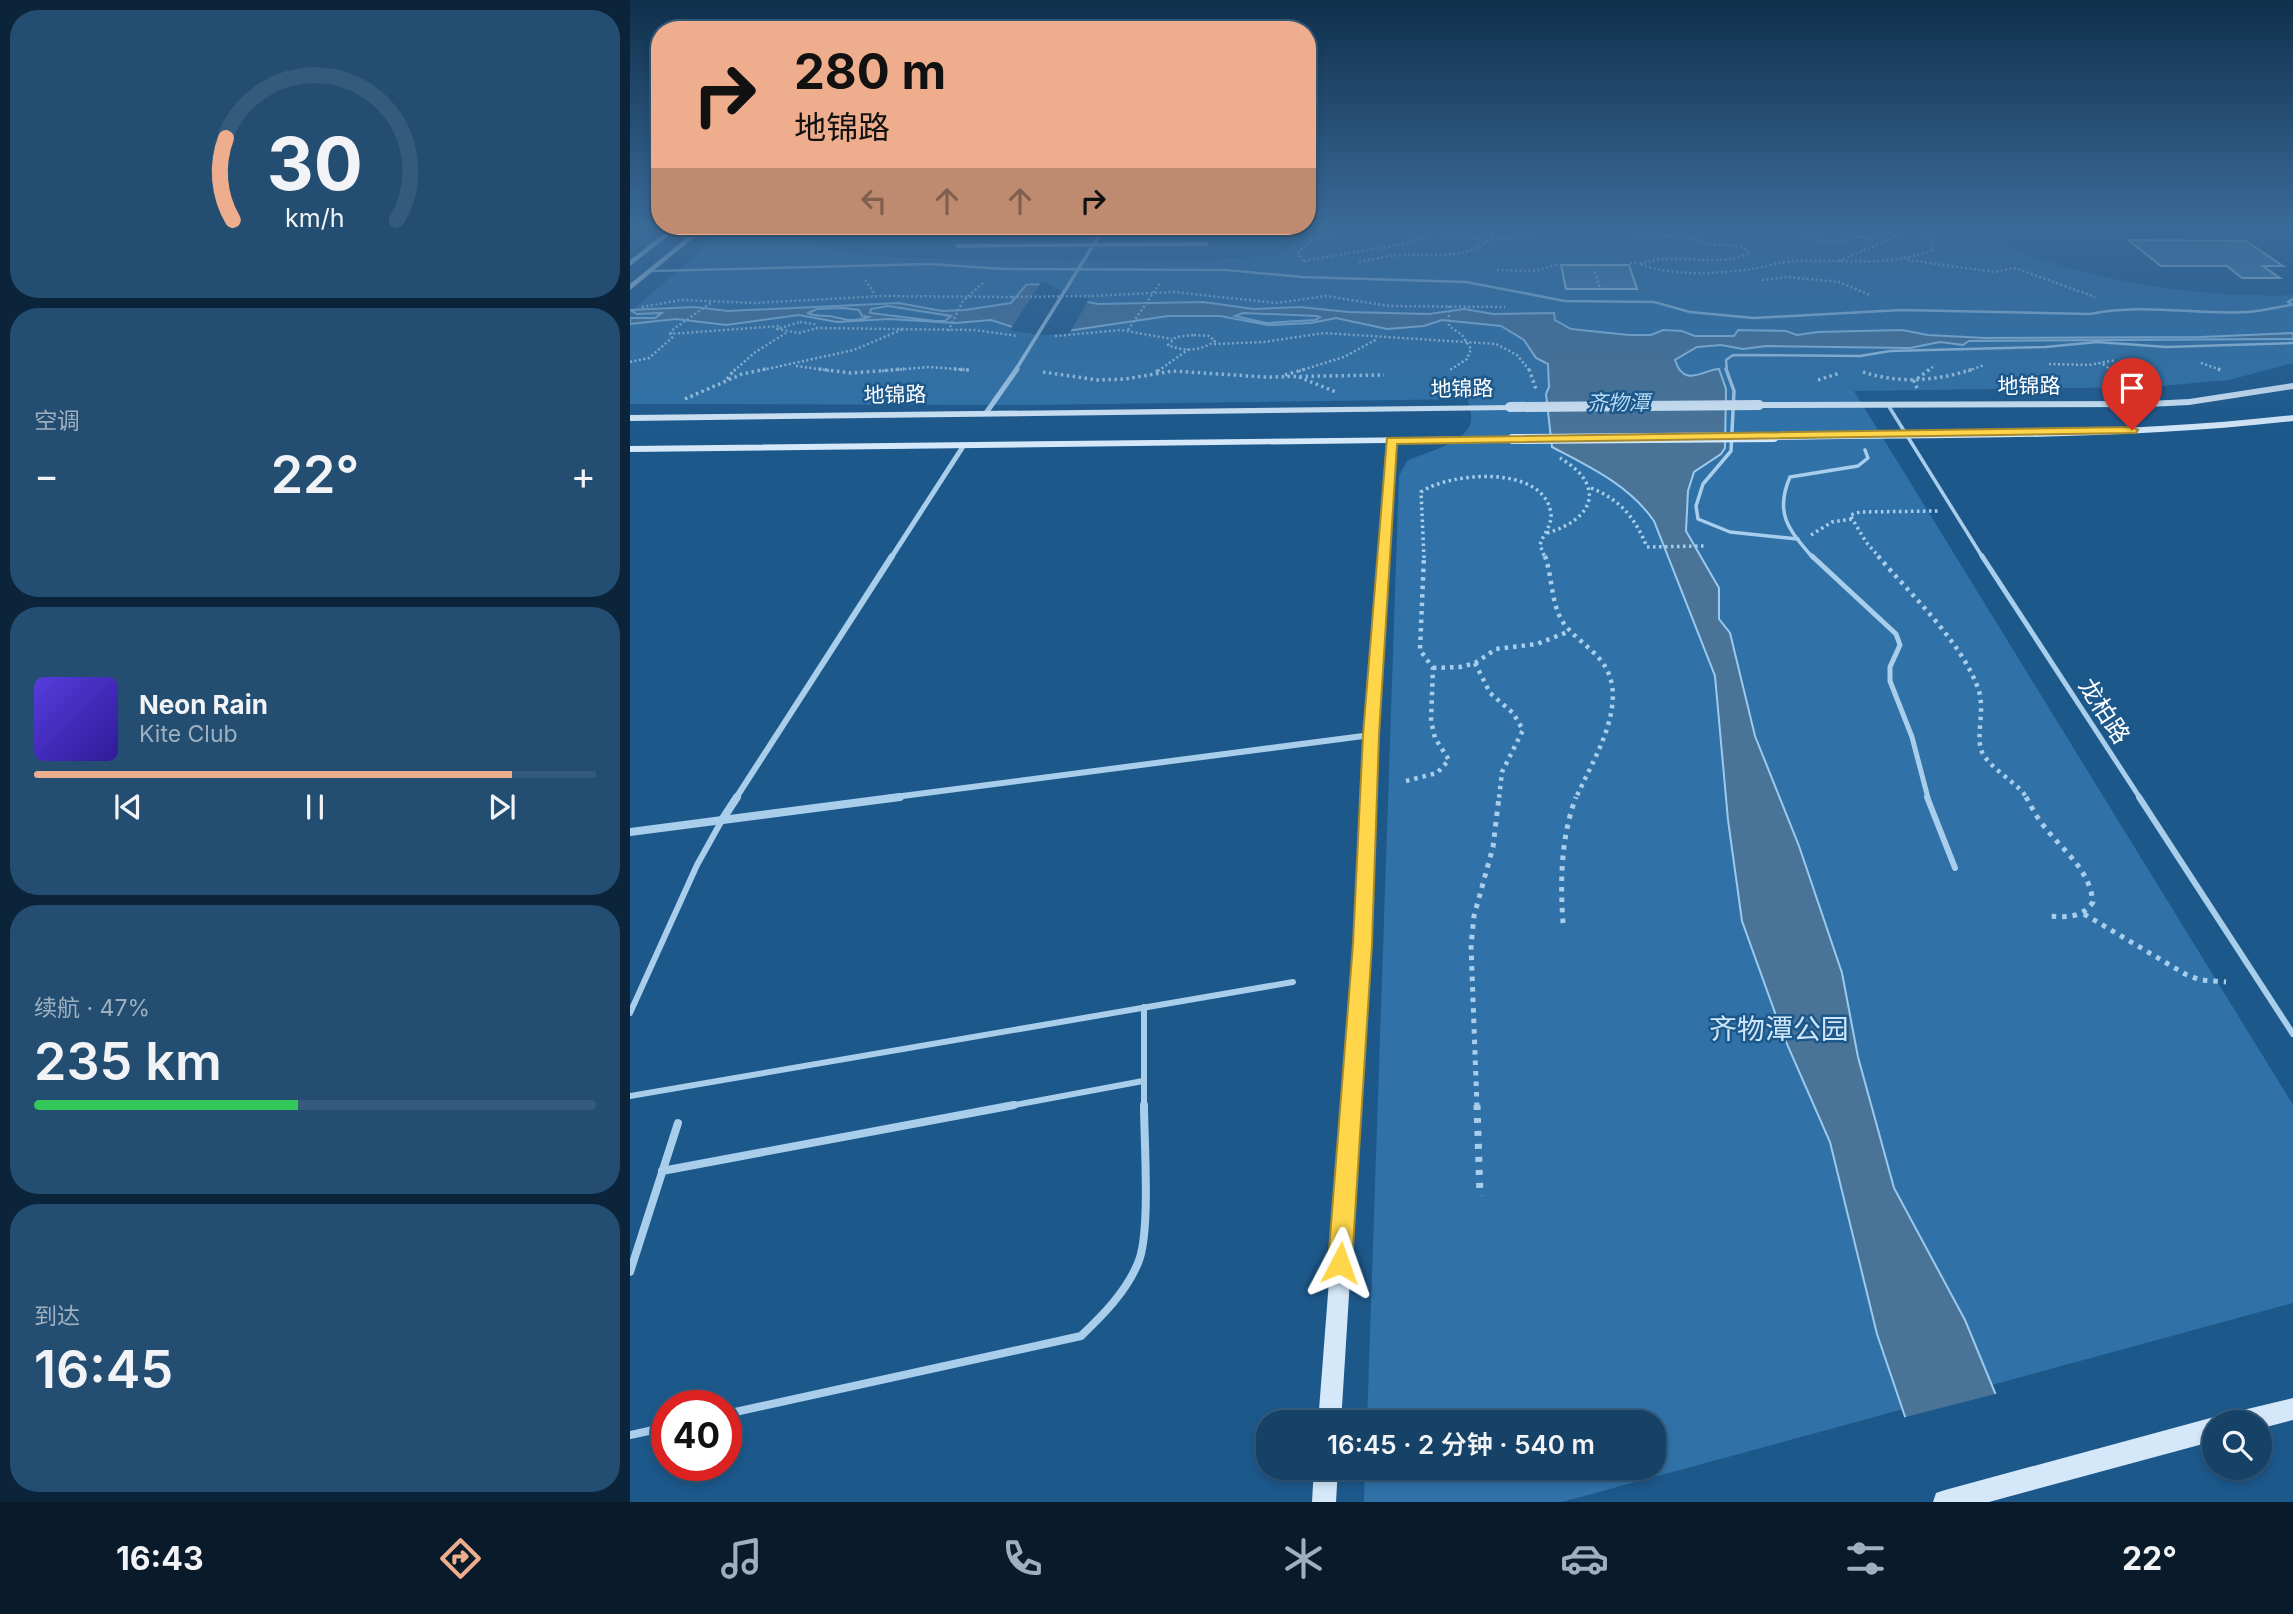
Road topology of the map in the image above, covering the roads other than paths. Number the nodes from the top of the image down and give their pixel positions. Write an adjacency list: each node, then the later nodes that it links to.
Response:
1 (1063, 294): 8 (street)
2 (1535, 294): 4 (lane)
3 (2293, 299): 4 (lane)
4 (2292, 305)
5 (2293, 343): 16 (lane)
6 (2293, 386): 7 (street, 地锦路)
7 (1888, 405): 8 (street, 地锦路, bridge); 11 (lane, 龙柏路)
8 (986, 413): 9 (street, 地锦路)
9 (630, 418)
10 (2293, 418): 11 (street, 地锦路)
11 (1906, 436): 12 (street, 地锦路, bridge); 24 (lane, 龙柏路)
12 (1391, 441): 13 (street, 地锦路); 17 (street)
13 (964, 445): 14 (street, 地锦路); 18 (street)
14 (630, 449)
15 (1866, 450): 16 (lane)
16 (1798, 539): 20 (lane)
17 (1371, 735): 18 (street); 32 (street)
18 (722, 820): 19 (street); 23 (lane)
19 (630, 832)
20 (1955, 868)
21 (1293, 982): 22 (lane)
22 (1144, 1007): 25 (lane); 26 (lane)
23 (630, 1013)
24 (2293, 1034)
25 (1143, 1081): 28 (lane); 31 (lane)
26 (630, 1096)
27 (678, 1123): 28 (lane)
28 (662, 1171): 29 (lane)
29 (630, 1272)
30 (2293, 1409): 33 (street)
31 (742, 1410)
32 (1330, 1410)
33 (2272, 1414)
34 (651, 1430): 36 (lane)
35 (2202, 1432): 39 (street)
36 (630, 1435)
37 (1325, 1480): 38 (street)
38 (1324, 1502)
39 (1945, 1502)

